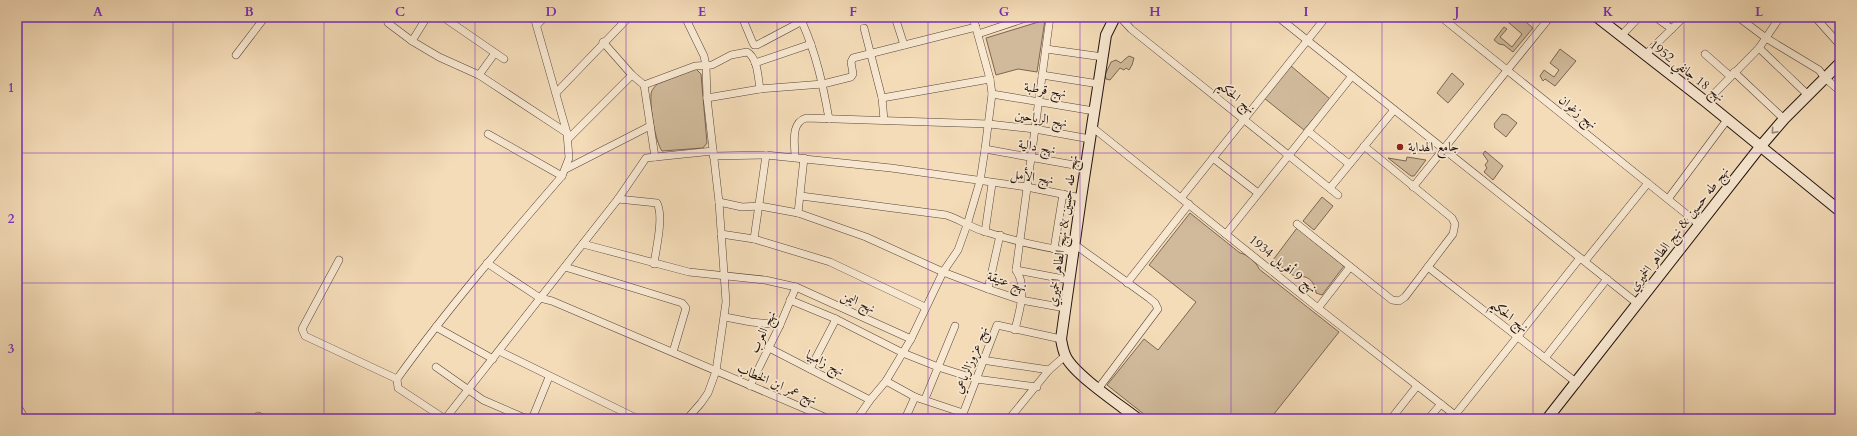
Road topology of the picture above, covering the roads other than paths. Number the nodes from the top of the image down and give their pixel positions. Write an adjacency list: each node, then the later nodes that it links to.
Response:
1 (265, 17): 48 (street)
2 (386, 17): 36 (street)
3 (427, 17): 36 (street)
4 (443, 17): 44 (street)
5 (534, 17): 29 (street)
6 (545, 17): 29 (street)
7 (628, 17): 37 (street)
8 (685, 17): 54 (street)
9 (810, 17): 28 (street)
10 (895, 17): 40 (street)
11 (973, 17): 32 (street)
12 (1029, 17): 32 (street)
13 (1050, 17): 43 (street)
14 (1115, 17): 50 (street, نهج طه حسين & نهج الطاهر الخميري)
15 (1120, 17): 78 (street, نهج الحكيم)
16 (1278, 17): 35 (street)
17 (1326, 17): 35 (street)
18 (1441, 17): 55 (street, نهج زغوان)
19 (1550, 17): 55 (street)
20 (1598, 17): 33 (street, نهج 18 جانفي 1952)
21 (1639, 17): 33 (street)
22 (1655, 17): 31 (street)
23 (1684, 17): 31 (street)
24 (1738, 17): 34 (street)
25 (1780, 17): 34 (street)
26 (1815, 17): 41 (street)
27 (744, 18): 38 (street)
28 (802, 22): 38 (street); 39 (street)
29 (537, 25): 68 (street)
30 (864, 28): 46 (street)
31 (1672, 29): 49 (street)
32 (977, 31): 40 (street); 62 (street)
33 (1621, 36): 49 (street, نهج 18 جانفي 1952)
34 (1766, 38): 42 (street); 61 (street)
35 (1307, 40): 60 (street); 78 (street)
36 (412, 41): 57 (street)
37 (603, 42): 58 (street); 68 (street)
38 (754, 44): 45 (street)
39 (811, 44): 52 (street); 63 (street)
40 (904, 45): 46 (street)
41 (1840, 45)
42 (1759, 48): 56 (street); 70 (street)
43 (1046, 49): 50 (street); 59 (street)
44 (495, 53): 51 (street); 57 (street)
45 (751, 54): 52 (street); 54 (street)
46 (871, 54): 63 (street); 72 (street)
47 (1705, 54): 56 (street)
48 (236, 55)
49 (1645, 55): 74 (street, نهج 18 جانفي 1952)
50 (1103, 57): 64 (street, نهج طه حسين & نهج الطاهر الخميري)
51 (504, 59)
52 (755, 63): 66 (street)
53 (1840, 63): 61 (street, نهج طه حسين & نهج الطاهر الخميري)
54 (706, 66): 65 (street); 71 (street)
55 (1508, 71): 93 (street); 107 (street, نهج زغوان)
56 (1732, 74): 74 (street); 79 (street)
57 (479, 75): 88 (street)
58 (632, 75): 65 (street); 88 (street)
59 (1042, 75): 64 (street); 73 (street)
60 (1352, 76): 76 (street); 86 (street)
61 (1825, 78): 67 (street); 70 (street, نهج طه حسين & نهج الطاهر الخميري)
62 (990, 79): 69 (street); 72 (street)
63 (823, 84): 66 (street); 77 (street)
64 (1098, 84): 75 (street, نهج طه حسين & نهج الطاهر الخميري)
65 (644, 85): 83 (street)
66 (760, 89): 71 (street)
67 (1840, 91)
68 (556, 93): 88 (street)
69 (992, 94): 73 (street, نهج قرطبة); 82 (street)
70 (1808, 95): 79 (street, نهج طه حسين & نهج الطاهر الخميري)
71 (707, 98): 94 (street)
72 (882, 98): 80 (street)
73 (1039, 101): 75 (street, نهج قرطبة); 85 (street)
74 (1706, 102): 81 (street, نهج 18 جانفي 1952)
75 (1094, 110): 84 (street, نهج طه حسين & نهج الطاهر الخميري)
76 (1394, 110): 90 (street); 93 (street)
77 (829, 119): 80 (street, نهج الرياحين); 98 (street, نهج الرياحين)
78 (1244, 119): 96 (street, نهج الحكيم); 101 (street)
79 (1784, 119): 91 (street, نهج طه حسين & نهج الطاهر الخميري, one-way to 91)
80 (884, 120): 82 (street, نهج الرياحين)
81 (1727, 120): 91 (street, نهج 18 جانفي 1952); 119 (street)
82 (989, 124): 85 (street, نهج الرياحين); 92 (street)
83 (650, 126): 97 (street); 104 (street)
84 (1092, 127): 89 (street, نهج طه حسين & نهج الطاهر الخميري); 117 (street, نهج 9 أفريل 1934)
85 (1035, 128): 89 (street, نهج الرياحين); 100 (street)
86 (1308, 131): 96 (street); 102 (street)
87 (488, 134): 105 (street)
88 (567, 136): 104 (street)
89 (1090, 139): 103 (street, نهج طه حسين & نهج الطاهر الخميري)
90 (1364, 146): 102 (street); 110 (street)
91 (1760, 147): 123 (street, نهج 18 جانفي 1952); 127 (street, نهج طه حسين & نهج الطاهر الخميري)
92 (986, 149): 100 (street, نهج دالية); 106 (street)
93 (1444, 150): 110 (street); 138 (street)
94 (713, 154): 95 (street, نهج الأمل); 97 (street, نهج الأمل); 120 (street)
95 (766, 155): 98 (street, نهج الأمل); 122 (street)
96 (1289, 155): 111 (street, نهج الحكيم); 112 (street)
97 (655, 157): 118 (street)
98 (795, 157): 99 (street, نهج الأمل)
99 (804, 158): 106 (street, نهج الأمل); 115 (street)
100 (1031, 158): 103 (street, نهج دالية); 109 (street)
101 (1213, 158): 112 (street); 117 (street)
102 (1349, 164): 111 (street)
103 (1085, 167): 116 (street, نهج طه حسين & نهج الطاهر الخميري)
104 (566, 169): 105 (street)
105 (562, 176): 139 (street)
106 (980, 181): 108 (street, نهج الأمل); 126 (street)
107 (1648, 183): 119 (street, نهج زغوان); 138 (street)
108 (992, 184): 109 (street, نهج الأمل); 128 (street)
109 (1027, 187): 113 (street, نهج الأمل); 133 (street)
110 (1413, 187): 143 (street)
111 (1330, 188): 114 (street, نهج الحكيم)
112 (1258, 193): 130 (street)
113 (1063, 194): 116 (street, نهج الأمل); 136 (street)
114 (1338, 195)
115 (801, 196): 124 (street); 126 (street)
116 (1080, 198): 135 (street, نهج طه حسين & نهج الطاهر الخميري)
117 (1181, 198): 121 (street, نهج 9 أفريل 1934)
118 (618, 199): 134 (street); 140 (street)
119 (1668, 199): 127 (street, نهج زغوان)
120 (719, 202): 122 (street, نهج عتيقة); 129 (street)
121 (1189, 204): 130 (street, نهج 9 أفريل 1934); 149 (street)
122 (760, 206): 124 (street, نهج عتيقة); 132 (street)
123 (1840, 211)
124 (798, 213): 145 (street, نهج عتيقة)
125 (1297, 224): 142 (street)
126 (967, 225): 128 (street); 145 (street)
127 (1700, 225): 155 (street, نهج طه حسين & نهج الطاهر الخميري)
128 (985, 232): 131 (street)
129 (721, 234): 132 (street); 146 (street)
130 (1226, 234): 158 (street, نهج 9 أفريل 1934)
131 (1000, 235): 133 (street); 151 (street)
132 (754, 239): 156 (street)
133 (1019, 243): 136 (street); 144 (street)
134 (583, 244): 140 (street, نهج اليمن); 141 (street)
135 (1074, 248): 136 (street); 148 (street, نهج طه حسين & نهج الطاهر الخميري); 149 (street)
136 (1054, 249)
137 (339, 260): 182 (street)
138 (1582, 260): 147 (street); 165 (street)
139 (487, 263): 152 (street, نهج عمر ابن الخطاب); 163 (street)
140 (654, 264): 146 (street, نهج اليمن)
141 (565, 267): 152 (street); 170 (street)
142 (1350, 267): 143 (street); 158 (street)
143 (1428, 267): 165 (street, نهج الحكيم)
144 (1016, 270): 148 (street); 154 (street)
145 (943, 272): 151 (street, نهج عتيقة); 156 (street)
146 (725, 277): 150 (street, نهج اليمن); 159 (street)
147 (1607, 279): 155 (street); 173 (street)
148 (1069, 280): 157 (street, نهج طه حسين & نهج الطاهر الخميري)
149 (1127, 283): 190 (street)
150 (796, 287): 153 (street, نهج العرب); 166 (street, نهج اليمن)
151 (988, 289): 154 (street, نهج عتيقة)
152 (540, 298): 169 (street); 170 (street, نهج عمر ابن الخطاب)
153 (790, 300): 160 (street); 161 (street, نهج العرب)
154 (1021, 300): 157 (street, نهج عتيقة); 164 (street)
155 (1638, 304): 185 (street, نهج طه حسين & نهج الطاهر الخميري)
156 (925, 307): 166 (street)
157 (1065, 308): 167 (street, نهج طه حسين & نهج الطاهر الخميري)
158 (1318, 308): 187 (street, نهج 9 أفريل 1934)
159 (725, 317): 161 (street); 180 (street)
160 (836, 319): 171 (street); 178 (street)
161 (780, 325): 168 (street, نهج العرب)
162 (955, 326): 177 (street)
163 (436, 327): 174 (street); 182 (street)
164 (1015, 330): 167 (street, نهج عزوزالرباعي); 175 (street, نهج عزوزالرباعي)
165 (1517, 336): 173 (street, نهج الحكيم); 198 (street)
166 (910, 339): 171 (street)
167 (1061, 339): 172 (street, نهج طه حسين & نهج الطاهر الخميري)
168 (769, 348): 178 (street, نهج زامبيا); 186 (street, نهج العرب)
169 (498, 351): 174 (street); 181 (street)
170 (673, 352): 180 (street, نهج عمر ابن الخطاب)
171 (902, 353): 177 (street); 184 (street)
172 (1065, 356): 179 (street); 190 (street, نهج طه حسين & نهج الطاهر الخميري)
173 (1545, 358): 185 (street, نهج الحكيم)
174 (492, 359): 189 (street)
175 (982, 360): 179 (street); 183 (street, نهج عزوزالرباعي)
176 (436, 367): 189 (street)
177 (938, 367): 183 (street); 192 (street)
178 (810, 369): 193 (street, نهج زامبيا)
179 (1049, 370): 188 (street)
180 (716, 371): 186 (street, نهج عمر ابن الخطاب); 205 (street)
181 (549, 377): 203 (street); 204 (street)
182 (397, 379): 201 (street)
183 (976, 379): 188 (street); 197 (street, نهج عزوزالرباعي)
184 (886, 381): 191 (street); 193 (street)
185 (1577, 383): 213 (street, نهج طه حسين & نهج الطاهر الخميري)
186 (750, 386): 206 (street, نهج عمر ابن الخطاب)
187 (1417, 386): 194 (street, نهج 9 أفريل 1934); 211 (street)
188 (1036, 387): 209 (street)
189 (468, 389): 201 (street); 202 (street)
190 (1098, 389): 210 (street, نهج طه حسين & نهج الطاهر الخميري)
191 (916, 397): 192 (street); 208 (street)
192 (925, 399): 197 (street)
193 (870, 400): 207 (street)
194 (1441, 404): 198 (street, نهج 9 أفريل 1934); 212 (street)
195 (17, 405): 199 (street)
196 (258, 416): 200 (street)
197 (962, 416)
198 (1457, 417)
199 (25, 419)
200 (265, 419)
201 (445, 419)
202 (527, 419)
203 (532, 419)
204 (638, 419)
205 (687, 419)
206 (828, 419)
207 (857, 419)
208 (905, 419)
209 (1009, 419)
210 (1138, 419)
211 (1391, 419)
212 (1428, 419)
213 (1547, 419)

